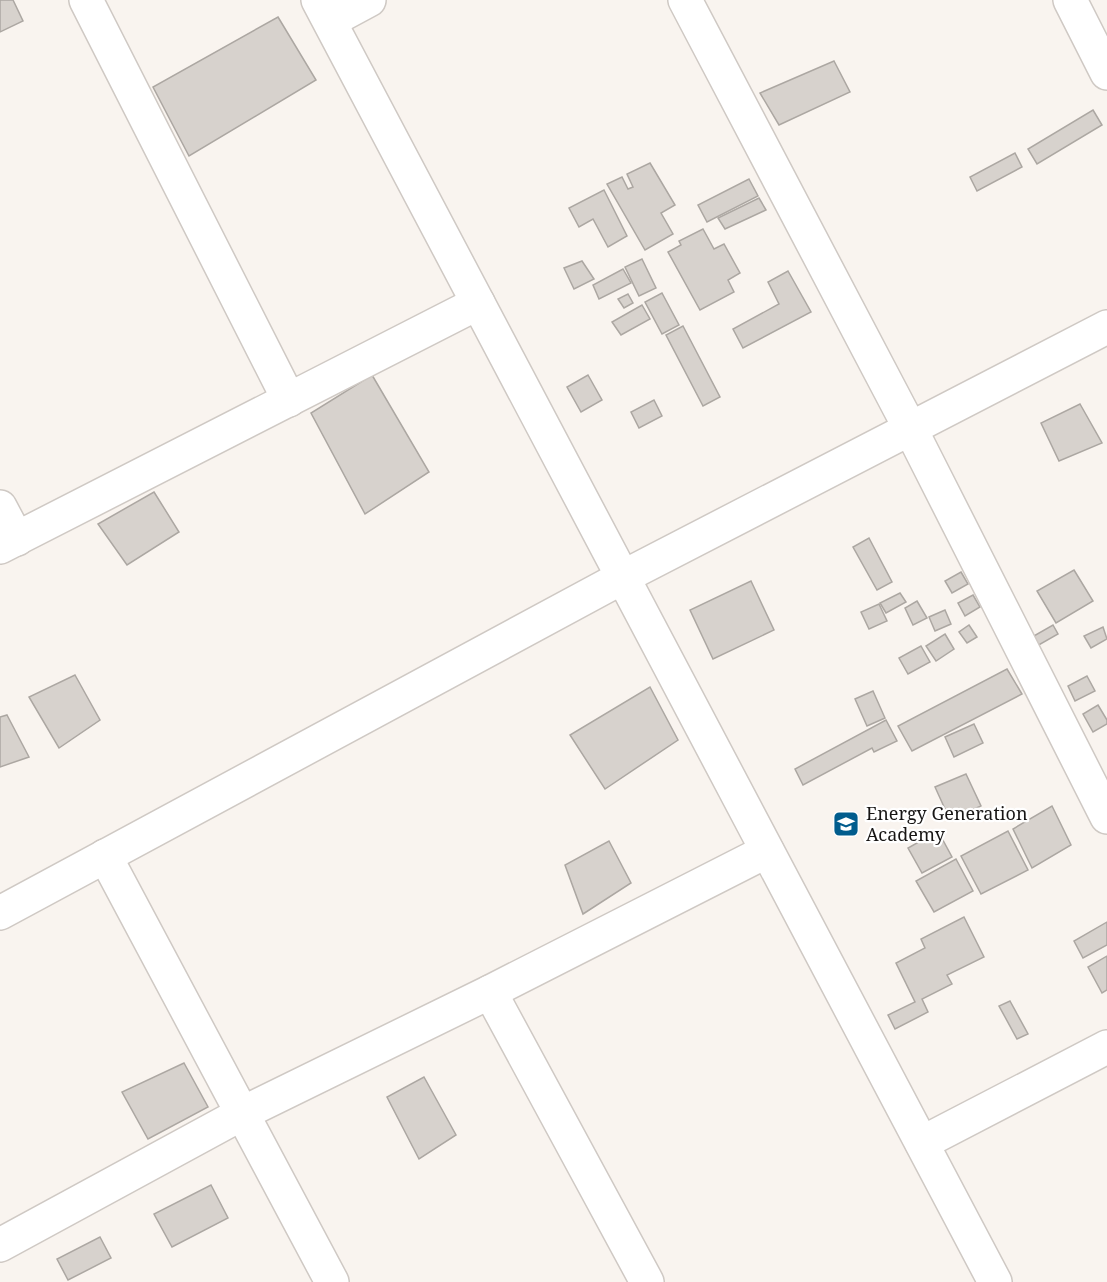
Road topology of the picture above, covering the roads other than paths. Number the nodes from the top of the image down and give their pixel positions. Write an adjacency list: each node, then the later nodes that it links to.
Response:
1 (86, 0): 9 (street)
2 (369, 0): 5 (street)
3 (685, 0): 10 (street)
4 (1070, 0): 6 (street)
5 (324, 10): 7 (street)
6 (1107, 73)
7 (478, 303): 9 (street); 13 (street)
8 (1107, 327): 10 (street)
9 (289, 400): 12 (street)
10 (911, 430): 13 (street); 14 (street)
11 (0, 507): 12 (street)
12 (8, 543)
13 (623, 578): 15 (street); 16 (street)
14 (1107, 817)
15 (767, 851): 18 (street); 21 (street)
16 (105, 856): 17 (street); 20 (street)
17 (0, 913)
18 (490, 992): 20 (street); 24 (street)
19 (1107, 1047): 21 (street)
20 (243, 1113): 22 (street); 23 (street)
21 (922, 1143): 25 (street)
22 (0, 1245)
23 (332, 1282)
24 (647, 1282)
25 (994, 1282)

